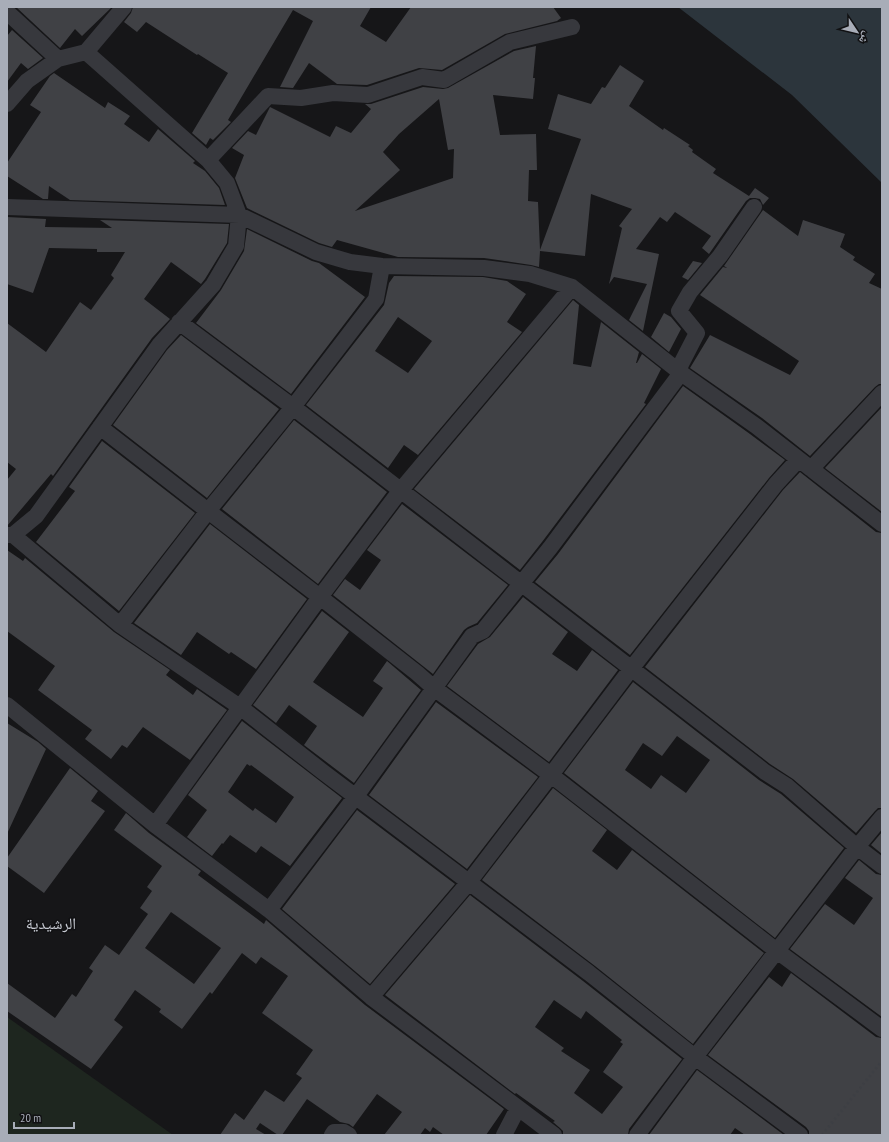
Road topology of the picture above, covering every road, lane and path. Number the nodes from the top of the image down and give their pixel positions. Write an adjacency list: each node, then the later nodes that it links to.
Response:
1 (124, 7): 4 (street)
2 (7, 12): 5 (street)
3 (572, 27): 7 (street)
4 (86, 52): 5 (street); 7 (street)
5 (58, 59): 6 (street)
6 (7, 104)
7 (208, 160): 10 (street)
8 (7, 207): 10 (street)
9 (754, 207): 14 (street)
10 (239, 216): 11 (street); 13 (street)
11 (382, 266): 12 (street); 16 (street)
12 (572, 287): 14 (street); 19 (street)
13 (179, 322): 16 (street); 17 (street)
14 (681, 373): 18 (street); 23 (street)
15 (882, 394): 18 (street)
16 (293, 407): 19 (street); 20 (street)
17 (100, 427): 20 (street); 22 (street)
18 (805, 464): 21 (street); 26 (street)
19 (400, 491): 23 (street); 24 (street)
20 (208, 511): 24 (street); 25 (street)
21 (882, 524)
22 (10, 535): 25 (street)
23 (520, 583): 26 (street); 27 (street)
24 (320, 597): 27 (street); 29 (street)
25 (120, 624): 29 (street)
26 (631, 668): 30 (street); 34 (street)
27 (434, 688): 30 (street); 31 (street)
28 (7, 705): 33 (street)
29 (240, 707): 31 (street); 33 (street)
30 (551, 775): 36 (street); 38 (street)
31 (356, 796): 36 (street); 37 (street)
32 (882, 816): 34 (street)
33 (155, 825): 37 (street)
34 (857, 847): 35 (street); 38 (street)
35 (882, 866)
36 (469, 882): 39 (street); 41 (street)
37 (269, 910): 39 (street)
38 (777, 951): 40 (street); 41 (street)
39 (371, 996): 43 (street)
40 (882, 1029)
41 (695, 1057): 48 (street); 49 (street)
42 (882, 1061): 50 (path)
43 (518, 1108): 46 (street); 47 (street)
44 (332, 1135): 45 (street)
45 (349, 1135)
46 (504, 1135)
47 (554, 1135)
48 (637, 1135)
49 (800, 1135)
50 (822, 1135)

